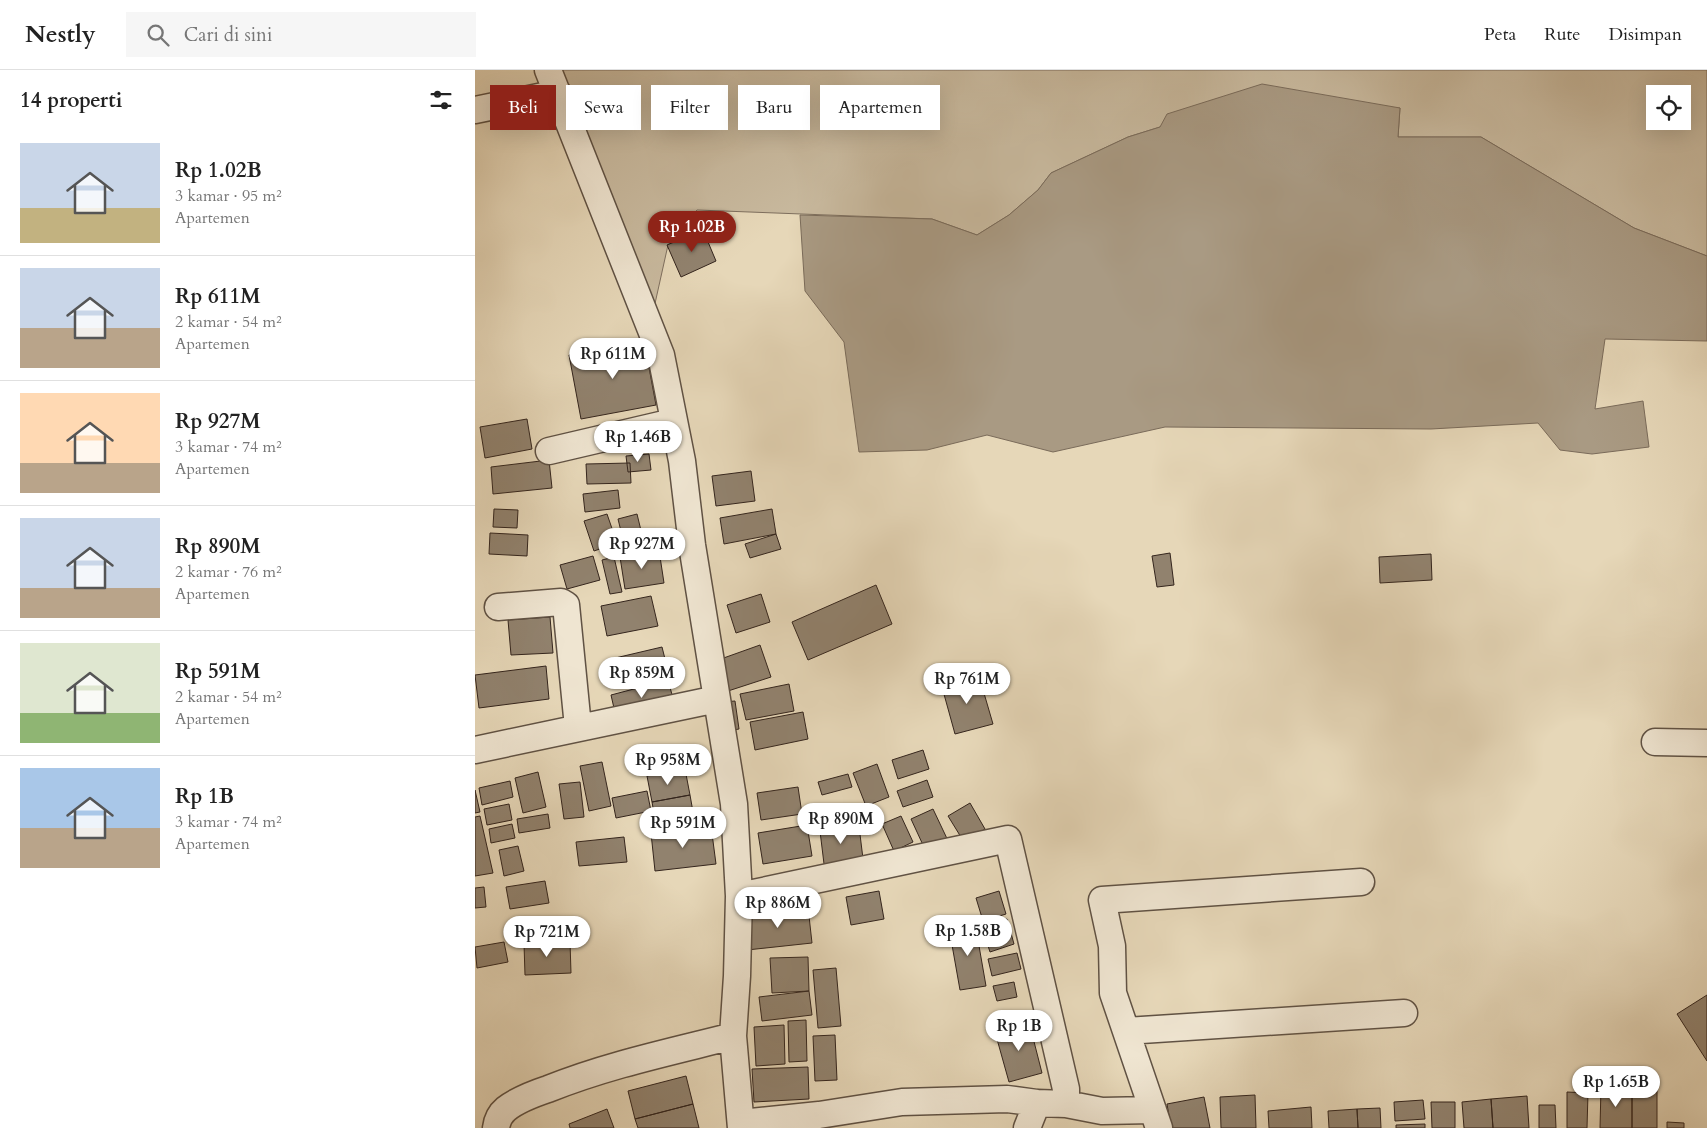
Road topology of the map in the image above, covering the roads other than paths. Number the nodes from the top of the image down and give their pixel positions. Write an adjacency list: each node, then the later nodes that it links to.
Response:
1 (553, 82): 2 (street); 3 (street)
2 (475, 110)
3 (673, 422): 4 (street); 6 (street)
4 (549, 450)
5 (497, 607): 7 (street)
6 (717, 699): 7 (street); 12 (street)
7 (578, 727): 10 (street)
8 (1655, 742): 9 (street)
9 (1707, 743)
10 (475, 750)
11 (1361, 882): 14 (street)
12 (739, 896): 15 (street); 17 (street)
13 (1404, 1014): 14 (street)
14 (1126, 1031): 18 (street)
15 (733, 1036): 19 (street); 20 (street)
16 (1037, 1103): 17 (street); 19 (street); 21 (street)
17 (1066, 1104): 18 (street)
18 (1156, 1119)
19 (741, 1125)
20 (496, 1128)
21 (1027, 1128)

